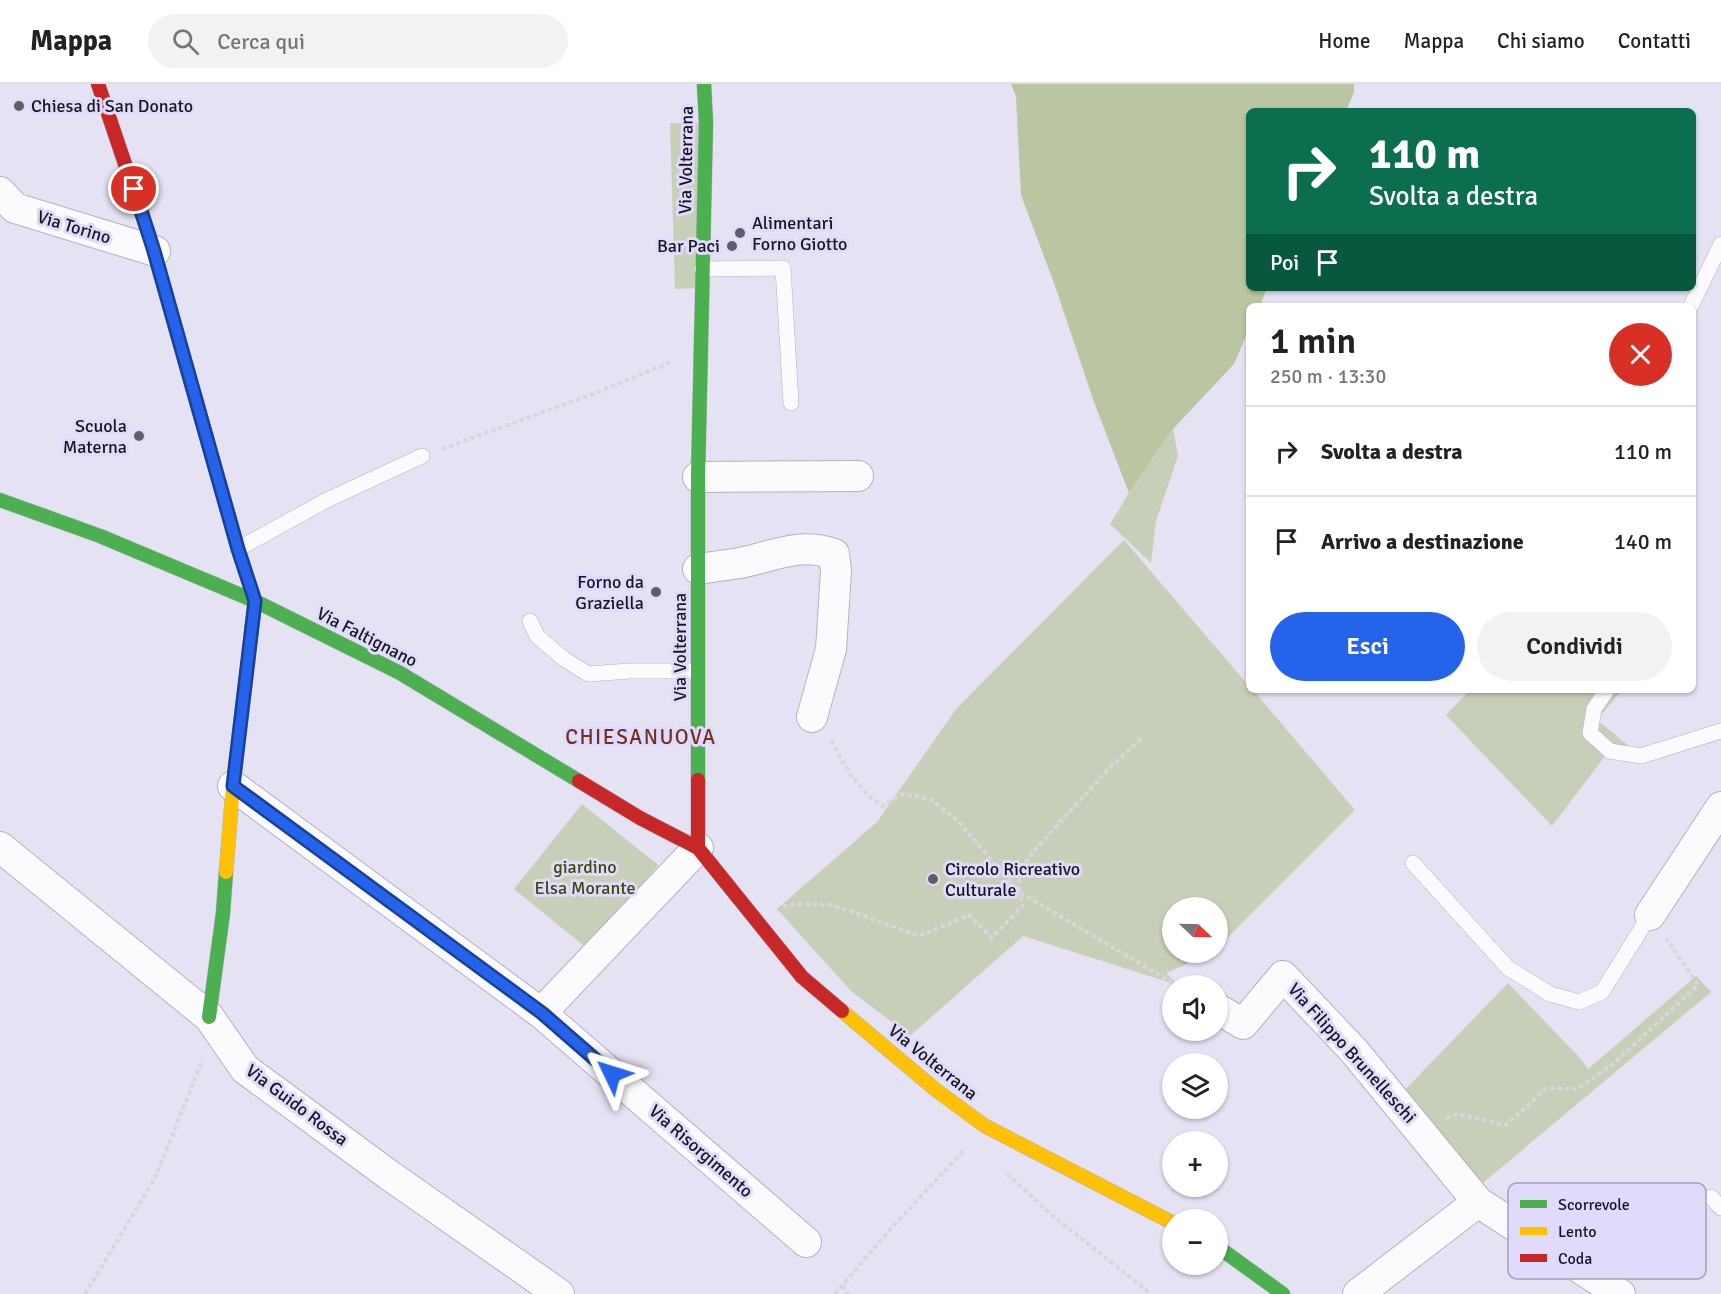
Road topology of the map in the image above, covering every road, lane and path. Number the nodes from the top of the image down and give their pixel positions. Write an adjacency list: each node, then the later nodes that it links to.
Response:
1 (98, 84): 5 (street)
2 (704, 84): 6 (street, Via Volterrana)
3 (0, 192): 5 (street, Via Torino)
4 (1721, 244): 7 (lane)
5 (154, 251): 14 (street)
6 (702, 269): 8 (street, Via Volterrana); 9 (lane)
7 (1692, 303)
8 (700, 350): 10 (path); 12 (street, Via Volterrana)
9 (791, 403)
10 (422, 456): 14 (lane)
11 (858, 476): 12 (street)
12 (698, 477): 15 (street, Via Volterrana)
13 (0, 500): 16 (street, Via Faltignano)
14 (238, 549): 16 (street)
15 (698, 570): 18 (street, Via Volterrana); 20 (street)
16 (255, 601): 23 (street); 26 (street, Via Faltignano)
17 (530, 621): 18 (lane)
18 (698, 671): 26 (street, Via Volterrana)
19 (1605, 693): 21 (lane)
20 (812, 717): 28 (path)
21 (1721, 731)
22 (1141, 739): 28 (path)
23 (233, 786): 32 (street, Via Risorgimento); 34 (street)
24 (1721, 807): 30 (street)
25 (0, 848): 34 (street, Via Guido Rossa)
26 (698, 848): 29 (street, Via Volterrana); 32 (street)
27 (1413, 864): 30 (lane)
28 (1019, 892): 29 (path); 31 (path)
29 (750, 911): 35 (street, Via Volterrana)
30 (1650, 915): 36 (path)
31 (1162, 977)
32 (542, 1013): 41 (street, Via Risorgimento)
33 (1228, 1015): 36 (street, Via Filippo Brunelleschi)
34 (209, 1017): 45 (path); 46 (street, Via Guido Rossa)
35 (985, 1126): 39 (street, Via Volterrana); 44 (path)
36 (1418, 1128): 38 (street, Via Filippo Brunelleschi)
37 (1001, 1169): 49 (path)
38 (1478, 1202): 40 (street, Via Filippo Brunelleschi); 51 (street)
39 (1162, 1217)
40 (1508, 1221)
41 (806, 1242)
42 (1228, 1254): 50 (street)
43 (1597, 1279): 52 (street, Via Filippo Brunelleschi)
44 (843, 1285): 47 (path); 48 (path)
45 (85, 1294)
46 (559, 1294)
47 (835, 1294)
48 (848, 1294)
49 (1151, 1294)
50 (1283, 1294)
51 (1358, 1294)
52 (1620, 1294)

